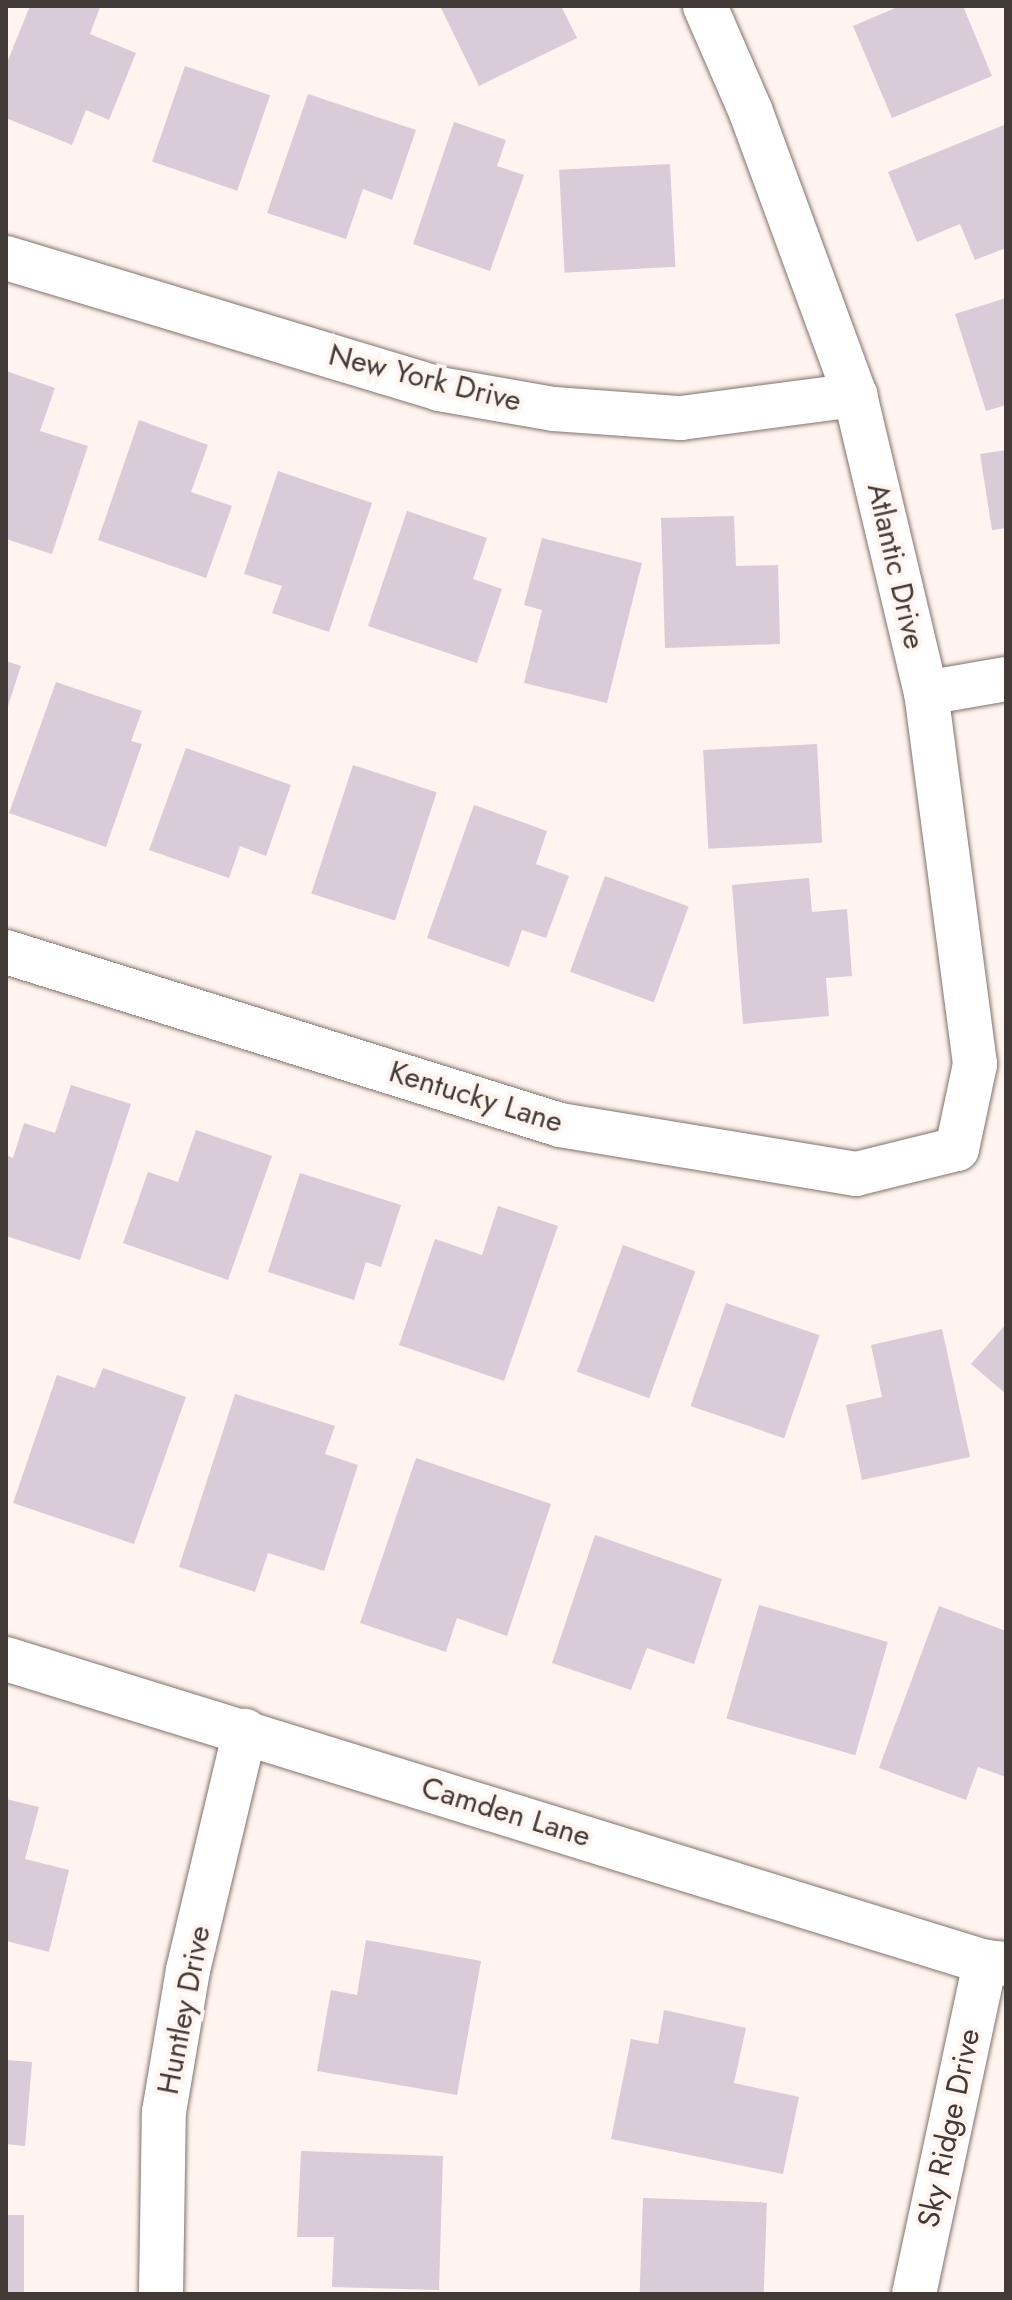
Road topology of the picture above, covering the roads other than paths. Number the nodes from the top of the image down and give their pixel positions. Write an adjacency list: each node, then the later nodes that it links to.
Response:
1 (705, 6): 3 (street, Atlantic Drive)
2 (6, 258): 3 (street, New York Drive)
3 (855, 395): 5 (street, Atlantic Drive)
4 (1006, 679): 5 (street)
5 (926, 693): 7 (street, Atlantic Drive)
6 (6, 952): 7 (street, Kentucky Lane)
7 (957, 1149)
8 (6, 1659): 9 (street, Camden Lane)
9 (245, 1731): 10 (street, Camden Lane); 11 (street, Huntley Drive)
10 (995, 1963): 12 (street, Sky Ridge Drive)
11 (161, 2294)
12 (914, 2294)

